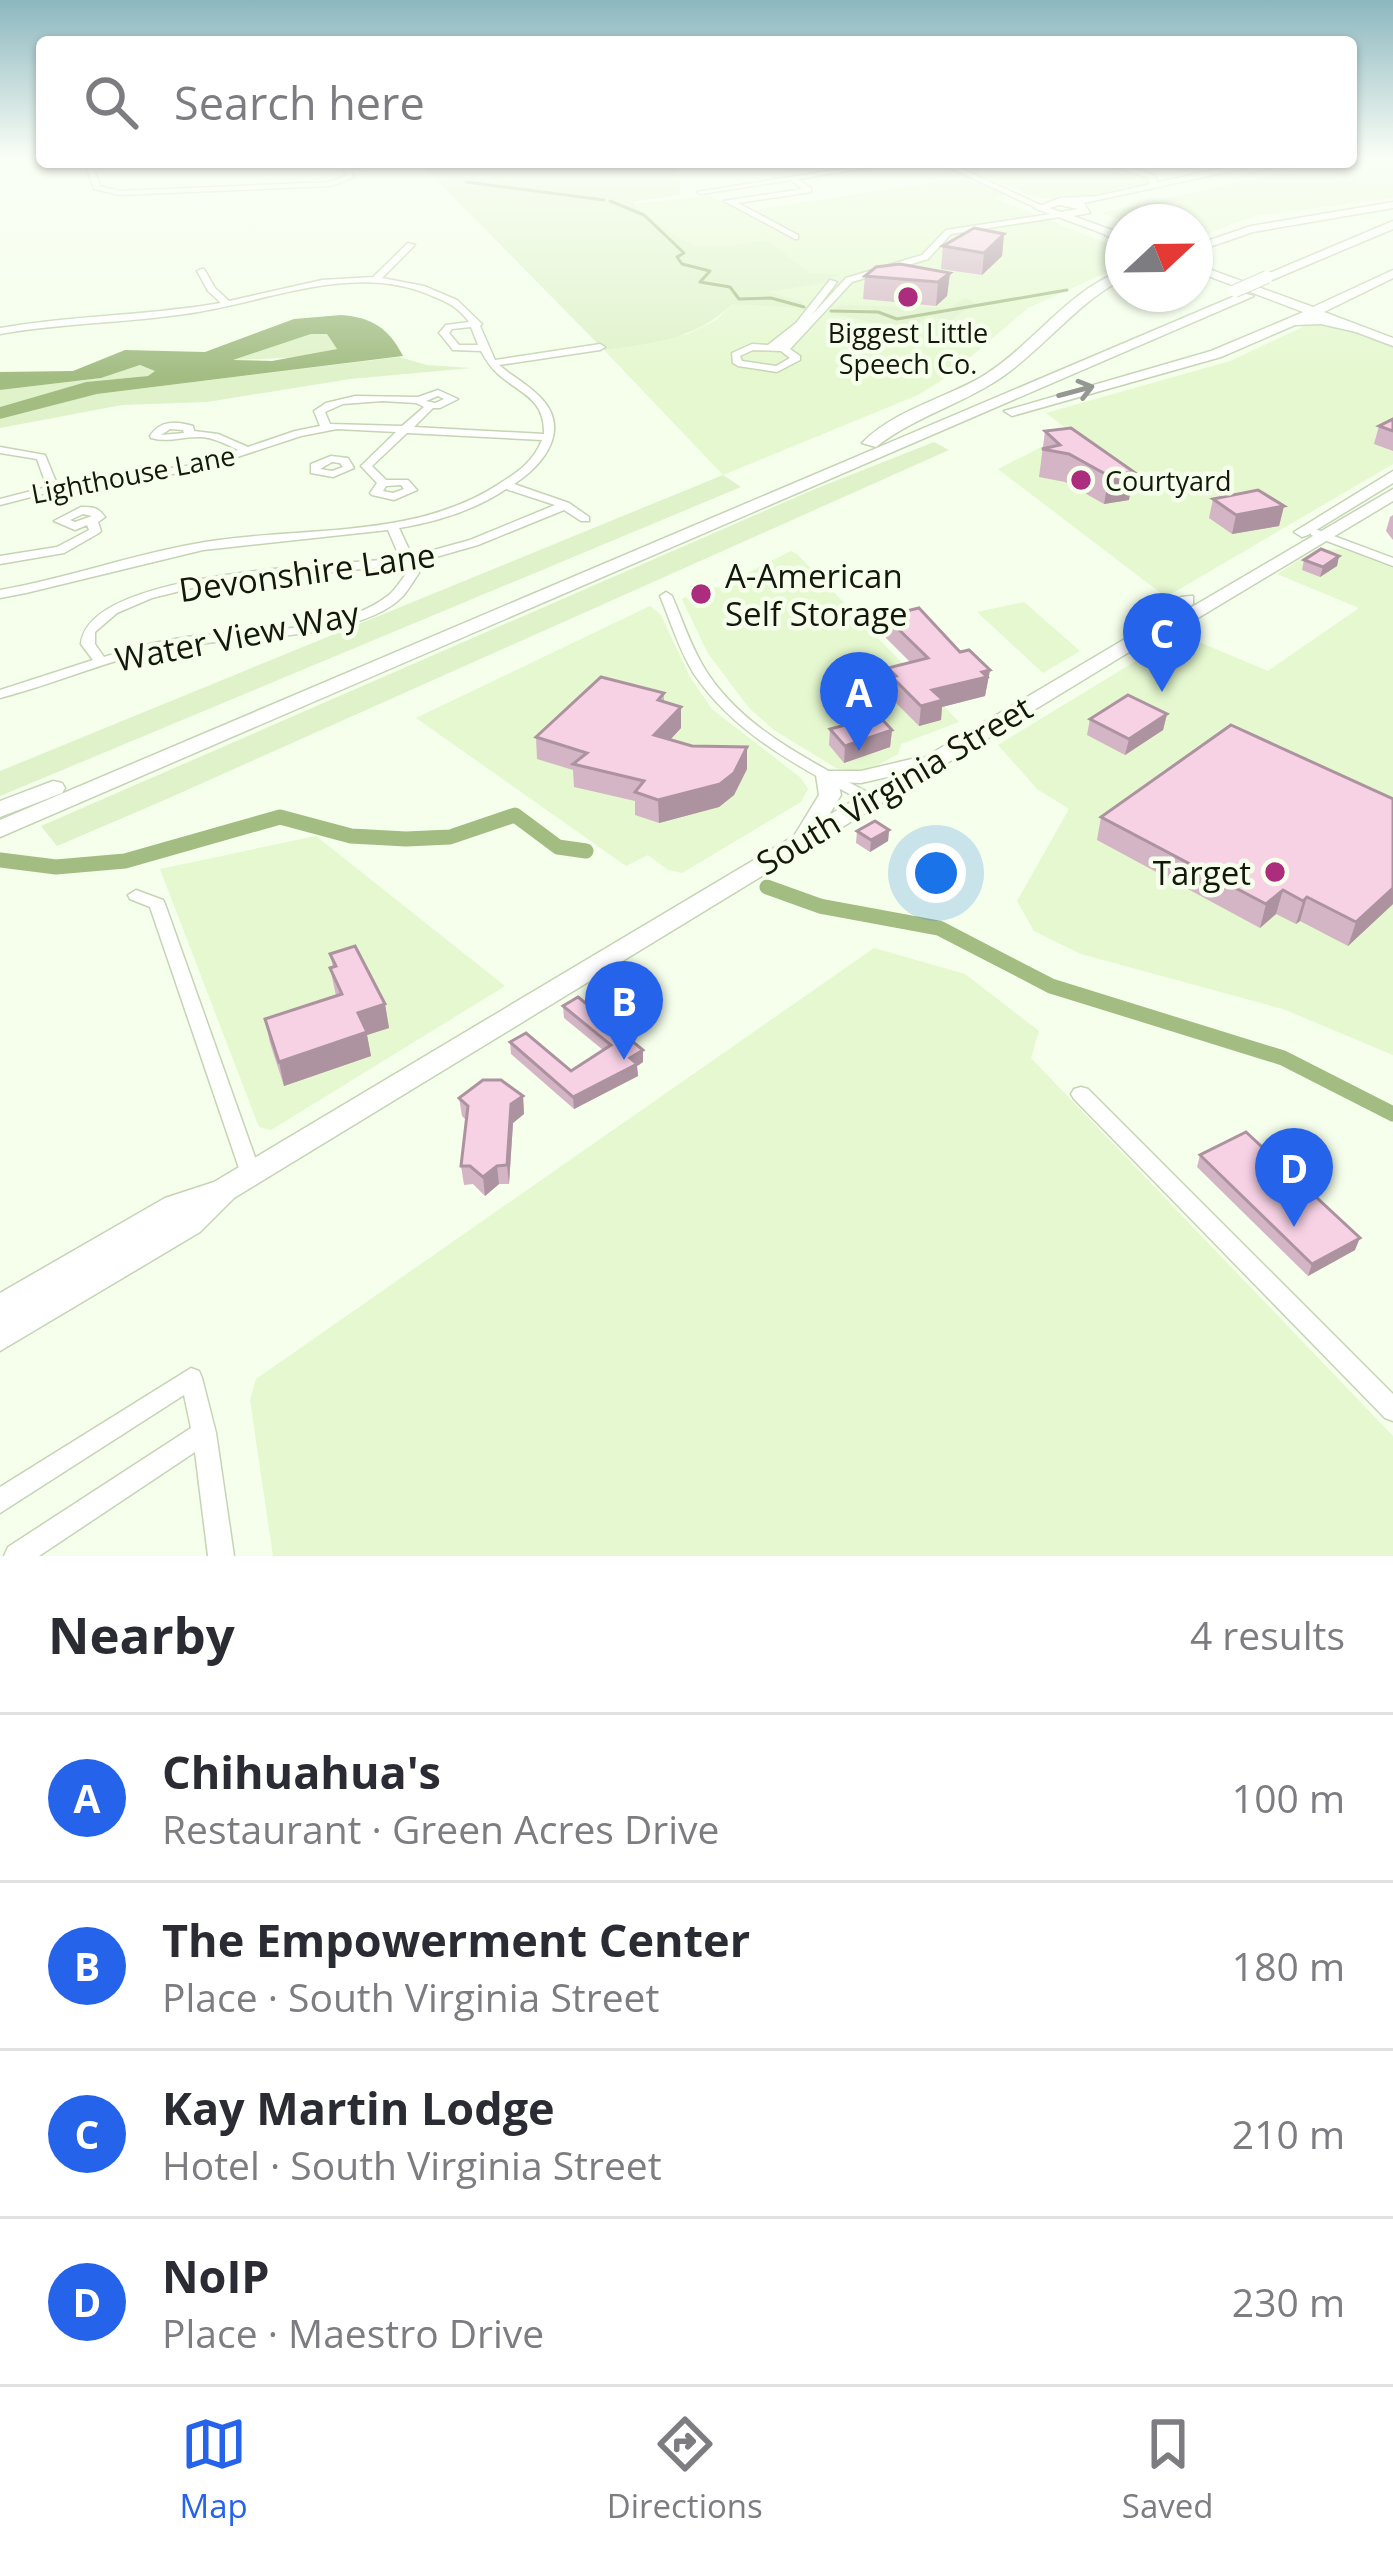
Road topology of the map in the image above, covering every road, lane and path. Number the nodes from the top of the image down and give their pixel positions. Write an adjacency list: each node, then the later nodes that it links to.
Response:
1 (787, 233): 6 (street)
2 (938, 233): 21 (street)
3 (949, 233): 24 (street)
4 (1242, 233): 7 (main road)
5 (1387, 233): 30 (highway)
6 (795, 237)
7 (1213, 241)
8 (411, 245): 12 (street)
9 (1213, 269): 15 (main road)
10 (201, 272): 14 (street)
11 (1393, 274): 15 (main road)
12 (376, 279): 14 (street); 17 (street)
13 (1105, 284): 30 (highway)
14 (226, 303): 19 (street)
15 (1318, 310): 16 (highway); 18 (main road); 20 (main road)
16 (1291, 323): 18 (highway); 30 (highway, one-way to 16)
17 (477, 324): 23 (street); 23 (street)
18 (1356, 328): 20 (main road)
19 (0, 331)
20 (1393, 338)
21 (771, 346): 24 (street); 24 (street)
22 (601, 347): 25 (street)
23 (486, 348): 25 (street)
24 (785, 349)
25 (492, 362): 29 (street)
26 (326, 428): 27 (street, Lighthouse Lane); 27 (street); 32 (street, Lighthouse Lane)
27 (405, 428): 29 (street, Lighthouse Lane); 34 (street)
28 (189, 434): 32 (street)
29 (550, 437): 37 (street)
30 (877, 446): 56 (highway); 57 (highway)
31 (0, 450): 38 (street)
32 (249, 451): 38 (street, Lighthouse Lane)
33 (349, 466): 34 (street)
34 (366, 466): 36 (street)
35 (1393, 476): 45 (main road, South Virginia Street)
36 (382, 483)
37 (505, 485): 41 (street); 44 (street)
38 (53, 488): 40 (street, Lighthouse Lane)
39 (1393, 494): 45 (main road, South Virginia Street)
40 (0, 502)
41 (565, 505): 42 (street); 48 (street, Devonshire Lane)
42 (585, 520)
43 (92, 522): 47 (street)
44 (393, 528): 48 (street); 49 (street)
45 (1319, 530): 46 (street); 53 (main road, South Virginia Street)
46 (1393, 558)
47 (0, 560)
48 (410, 560): 51 (street, Water View Way); 51 (street, Devonshire Lane)
49 (0, 594)
50 (666, 596): 54 (street)
51 (102, 663): 52 (street, Water View Way)
52 (0, 694)
53 (934, 760): 54 (main road); 55 (main road, South Virginia Street)
54 (826, 775): 55 (street); 58 (main road)
55 (871, 800): 58 (main road, South Virginia Street)
56 (0, 810)
57 (0, 829)
58 (801, 842): 61 (main road, South Virginia Street)
59 (136, 895): 61 (street)
60 (1081, 1094): 65 (street)
61 (251, 1174): 62 (main road, South Virginia Street)
62 (224, 1190): 63 (main road, South Virginia Street); 64 (main road, South Virginia Street)
63 (0, 1309)
64 (0, 1337)
65 (1393, 1410)
66 (204, 1433): 67 (street); 68 (street); 69 (street)
67 (1, 1497)
68 (17, 1556)
69 (221, 1556)

